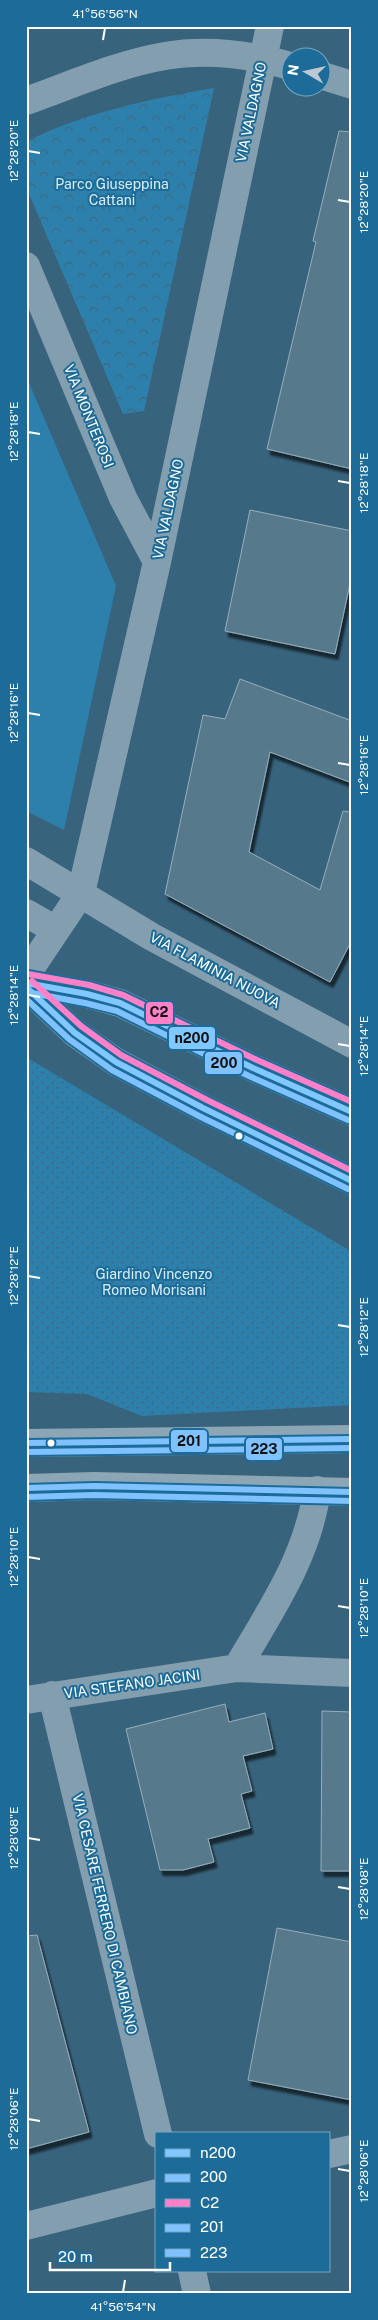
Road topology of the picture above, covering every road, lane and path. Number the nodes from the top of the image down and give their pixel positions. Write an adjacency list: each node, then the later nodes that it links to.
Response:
1 (270, 26): 2 (street, VIA VALDAGNO)
2 (262, 57): 3 (street); 6 (street); 8 (street, VIA VALDAGNO)
3 (280, 63)
4 (330, 79): 5 (street)
5 (352, 85)
6 (26, 101)
7 (26, 266): 8 (street, VIA MONTEROSI)
8 (157, 562): 10 (street, VIA VALDAGNO)
9 (26, 860): 10 (street, VIA FLAMINIA NUOVA)
10 (81, 892): 12 (street, VIA VALDAGNO); 15 (street, VIA FLAMINIA NUOVA)
11 (26, 912): 12 (street)
12 (56, 930): 13 (street, VIA VALDAGNO)
13 (26, 976)
14 (26, 985): 16 (main road); 17 (main road)
15 (352, 1044)
16 (352, 1112)
17 (352, 1181)
18 (352, 1439): 19 (main road)
19 (26, 1443)
20 (26, 1488): 21 (main road)
21 (317, 1490): 22 (main road); 23 (street)
22 (352, 1492)
23 (237, 1668): 24 (street, VIA STEFANO JACINI); 25 (street, VIA STEFANO JACINI)
24 (352, 1673)
25 (39, 1697): 26 (street, VIA CESARE FERRERO DI CAMBIANO)
26 (157, 2132)
27 (352, 2148): 28 (street)
28 (330, 2154)
29 (155, 2194): 30 (street)
30 (26, 2226)
31 (192, 2272): 32 (street)
32 (197, 2294)

